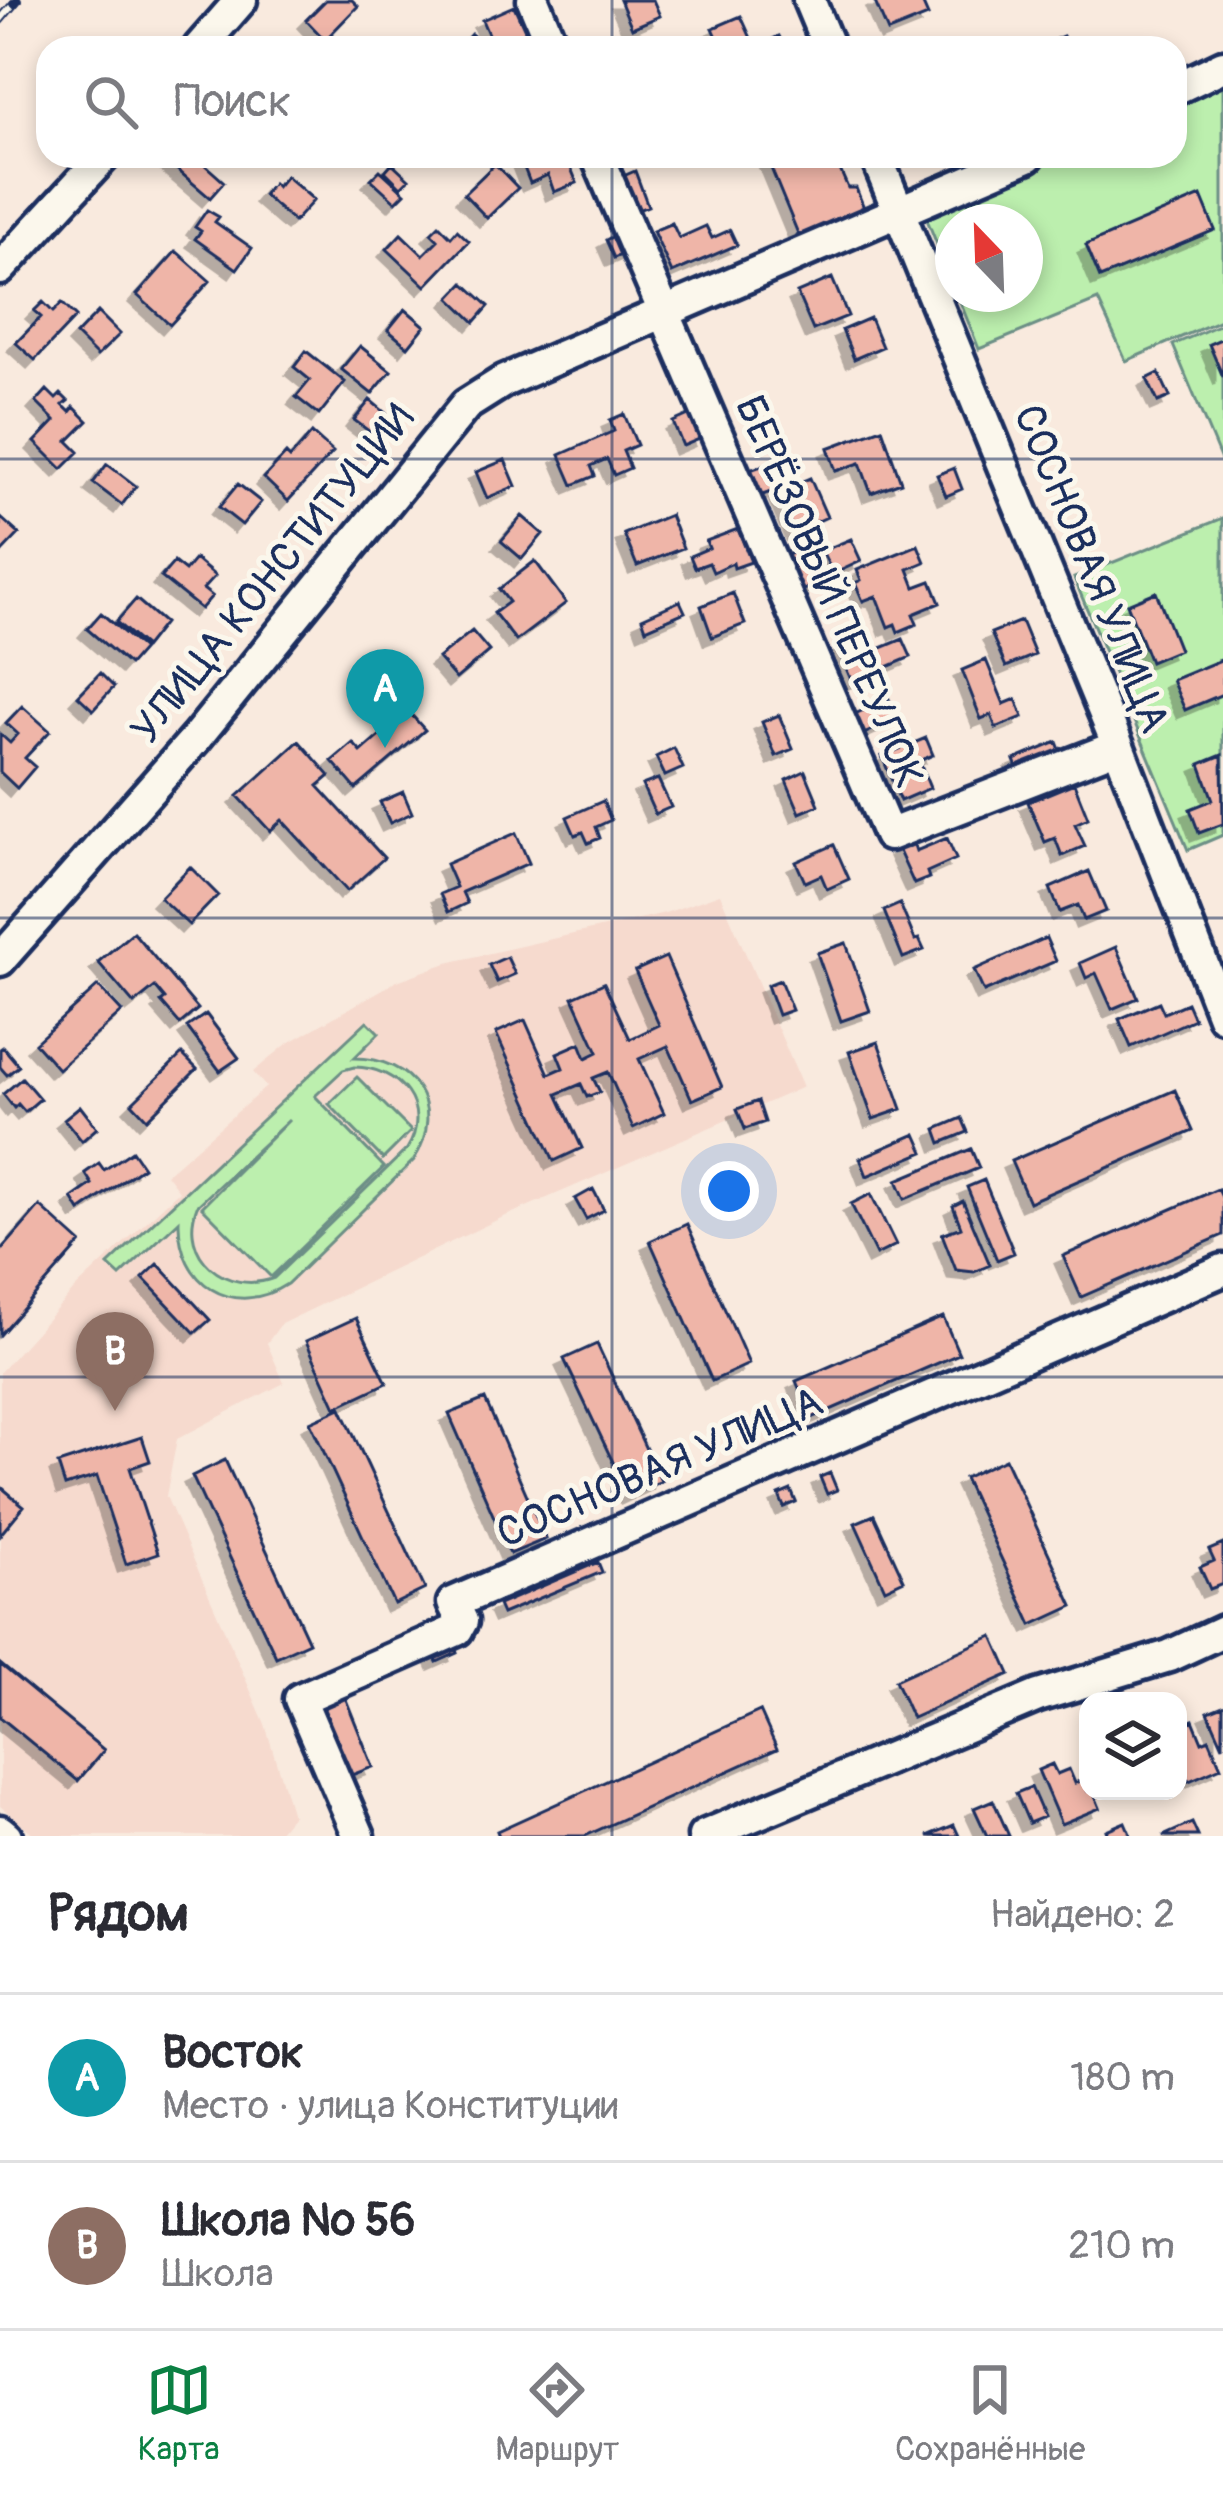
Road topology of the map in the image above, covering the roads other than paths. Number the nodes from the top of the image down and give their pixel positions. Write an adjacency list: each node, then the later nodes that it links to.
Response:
1 (241, 0): 4 (street)
2 (533, 0): 5 (street)
3 (808, 0): 6 (street)
4 (210, 36)
5 (548, 36)
6 (824, 36)
7 (1223, 66): 8 (street)
8 (1187, 82)
9 (93, 168): 14 (street)
10 (602, 168): 15 (street, БЕРЁЗОВЫЙ ПЕРЕУЛОК)
11 (881, 168): 13 (street, СОСНОВАЯ УЛИЦА)
12 (1001, 168): 13 (street, УЛИЦА КОНСТИТУЦИИ)
13 (901, 213): 15 (street, УЛИЦА КОНСТИТУЦИИ); 16 (street, СОСНОВАЯ УЛИЦА)
14 (0, 269)
15 (664, 314): 16 (street, БЕРЁЗОВЫЙ ПЕРЕУЛОК); 17 (street, УЛИЦА КОНСТИТУЦИИ)
16 (1118, 746): 18 (street, СОСНОВАЯ УЛИЦА)
17 (0, 960)
18 (1223, 1016)
19 (1223, 1270): 21 (street, СОСНОВАЯ УЛИЦА)
20 (1223, 1631): 22 (street)
21 (359, 1836)
22 (704, 1836)

